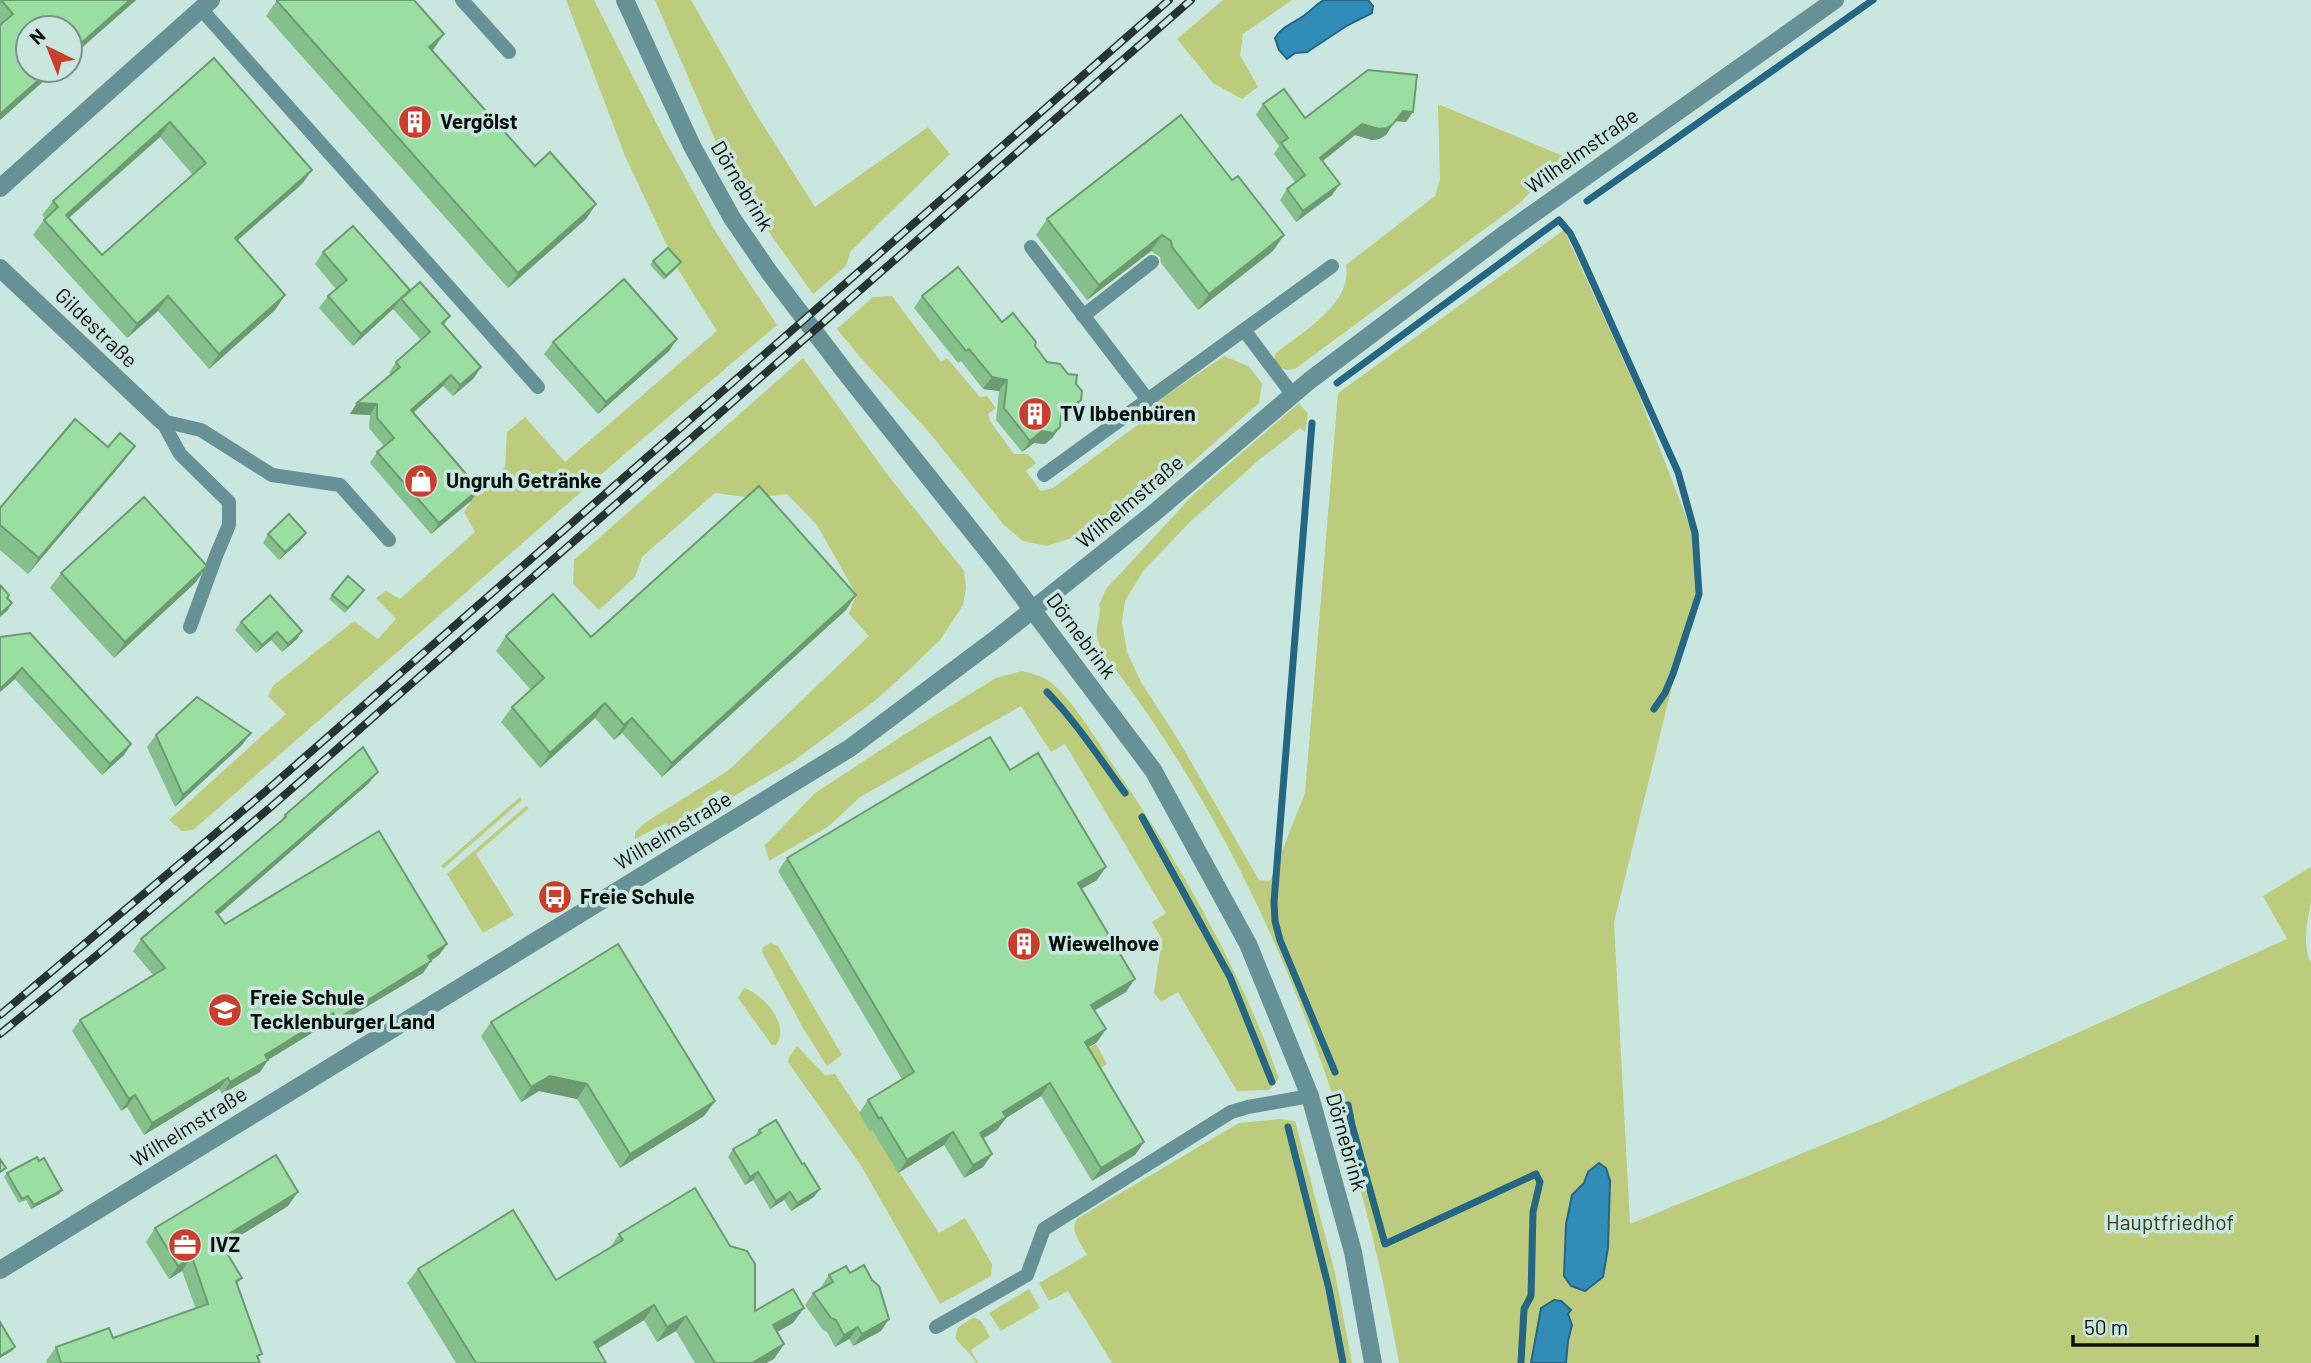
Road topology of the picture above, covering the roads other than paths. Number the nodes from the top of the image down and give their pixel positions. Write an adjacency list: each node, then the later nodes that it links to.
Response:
1 (462, 0): 5 (lane)
2 (625, 0): 19 (street, Dörnebrink)
3 (1835, 0): 14 (street, Wilhelmstraße)
4 (206, 5): 6 (street); 13 (lane)
5 (509, 52)
6 (0, 188)
7 (1031, 247): 11 (lane)
8 (1152, 262): 11 (lane)
9 (1332, 266): 12 (lane)
10 (0, 268): 16 (street, Gildestraße)
11 (1083, 316): 15 (lane)
12 (1244, 330): 14 (lane); 15 (lane)
13 (538, 387)
14 (1292, 394): 19 (street, Wilhelmstraße)
15 (1148, 400): 17 (lane)
16 (162, 421): 18 (lane); 20 (lane)
17 (1044, 475)
18 (389, 540)
19 (1032, 610): 21 (street, Dörnebrink); 22 (street, Wilhelmstraße)
20 (190, 627)
21 (1310, 1096): 23 (lane); 24 (street, Dörnebrink)
22 (0, 1270)
23 (936, 1327)
24 (1373, 1363)

